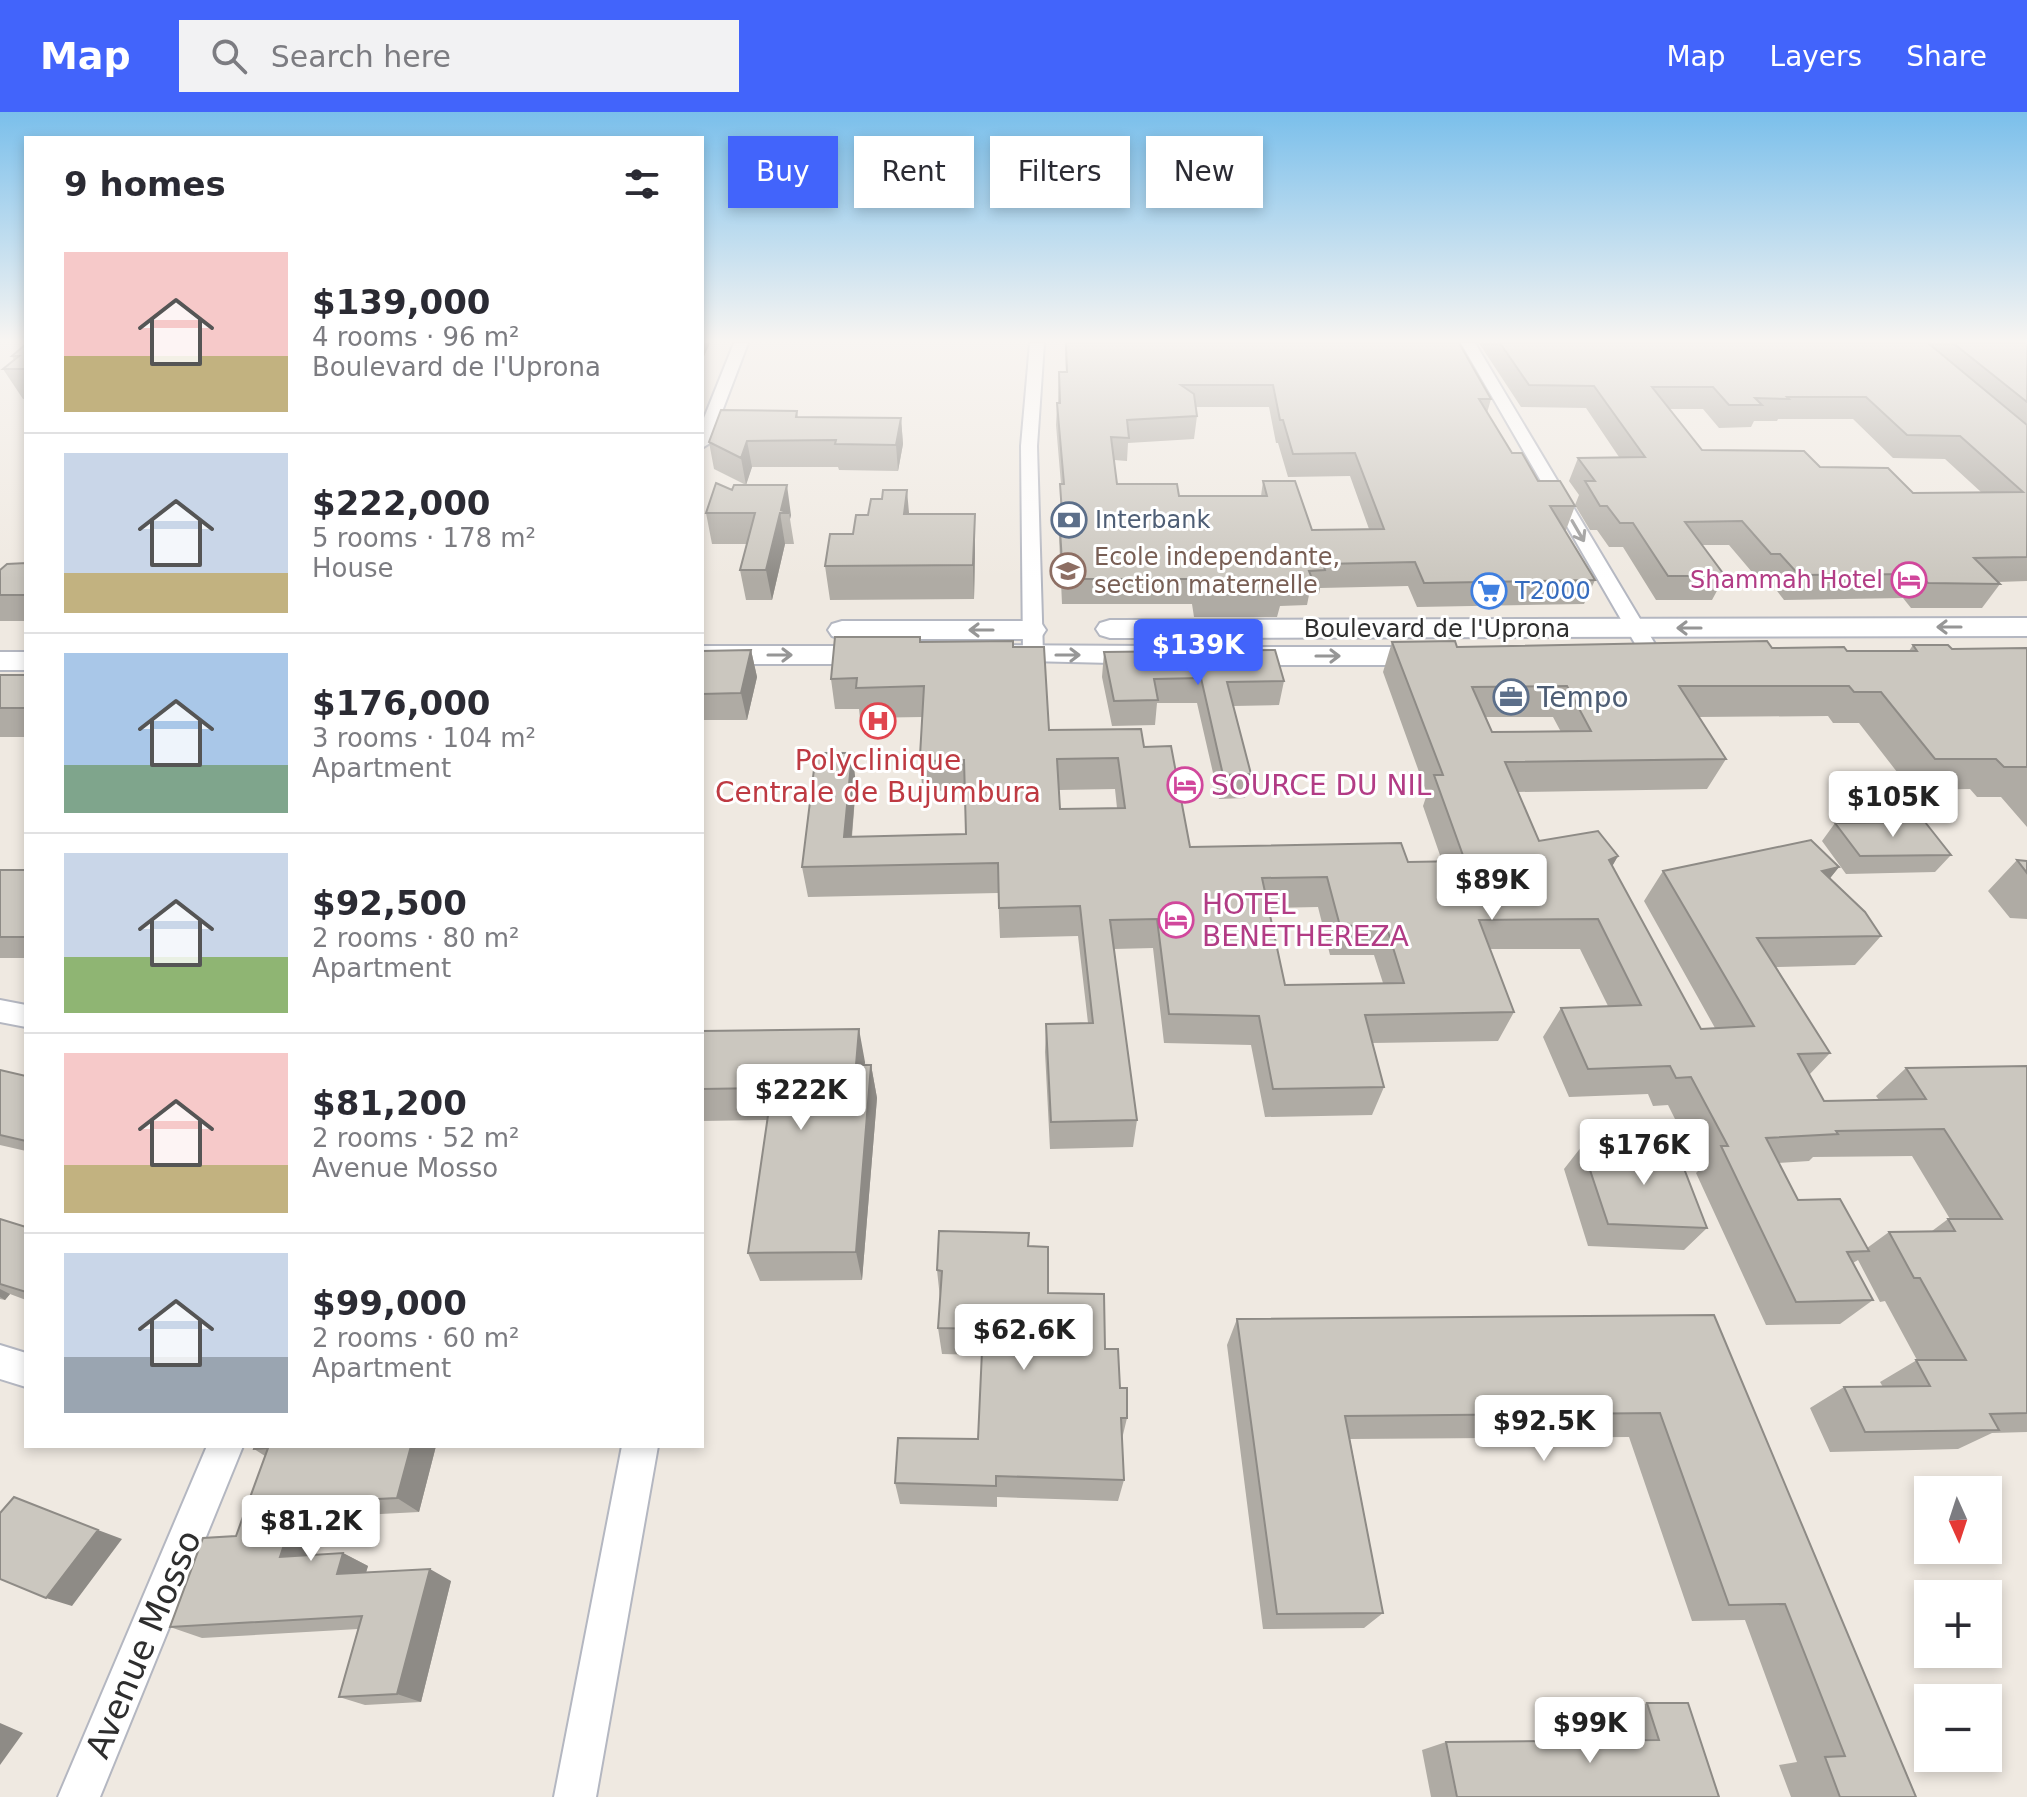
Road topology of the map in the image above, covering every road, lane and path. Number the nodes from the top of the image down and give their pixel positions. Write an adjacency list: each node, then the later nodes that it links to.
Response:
1 (1031, 422): 8 (street)
2 (1514, 422): 4 (street, one-way to 4)
3 (2027, 627): 4 (street, Boulevard de l'Uprona, one-way to 4)
4 (1635, 629): 8 (street, Boulevard de l'Uprona); 10 (street)
5 (704, 631): 8 (street, Boulevard de l'Uprona, one-way to 5)
6 (0, 638): 7 (street)
7 (24, 638)
8 (1032, 642): 10 (street, Boulevard de l'Uprona, one-way to 10); 11 (street, Boulevard de l'Uprona, one-way to 8)
9 (2027, 653): 10 (street, Boulevard de l'Uprona)
10 (1651, 654)
11 (704, 655)
12 (0, 661): 13 (street)
13 (24, 661)
14 (0, 1011): 15 (street)
15 (24, 1016)
16 (0, 1362): 17 (street)
17 (24, 1369)
18 (224, 1448): 20 (street, Avenue Mosso)
19 (640, 1448): 21 (street)
20 (79, 1797)
21 (575, 1797)

